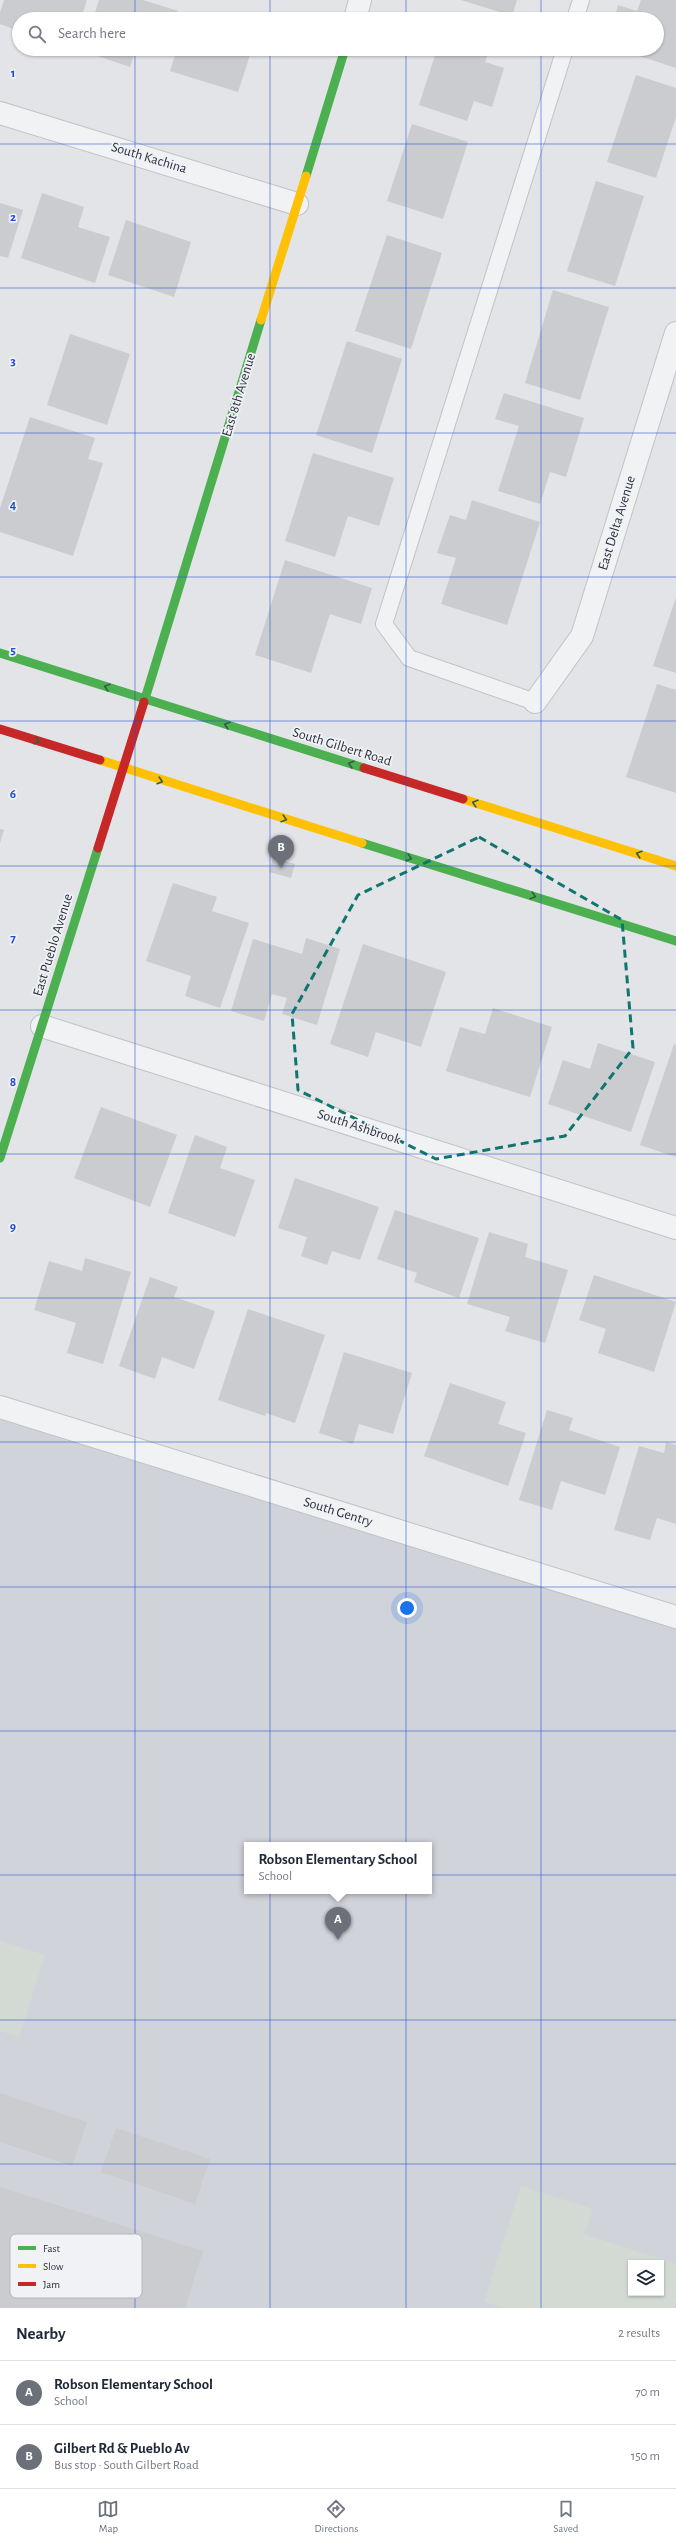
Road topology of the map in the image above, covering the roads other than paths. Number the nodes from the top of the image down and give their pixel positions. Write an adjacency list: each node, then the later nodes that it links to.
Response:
1 (360, 0): 3 (street)
2 (581, 0): 4 (lane)
3 (357, 12)
4 (577, 12)
5 (343, 56): 8 (main road, East 8th Avenue)
6 (563, 56): 12 (lane)
7 (0, 112): 8 (street, South Kachina)
8 (297, 204): 11 (main road, East 8th Avenue)
9 (676, 333): 12 (street, East Delta Avenue)
10 (0, 653): 11 (main road, South Gilbert Road, one-way to 10)
11 (144, 699): 14 (main road, East 8th Avenue); 16 (main road, South Gilbert Road, one-way to 11)
12 (535, 702)
13 (0, 729): 15 (main road, one-way to 15)
14 (132, 740): 15 (main road, East Pueblo Avenue)
15 (123, 769): 17 (main road, one-way to 17); 18 (main road, East Pueblo Avenue)
16 (676, 866)
17 (676, 941)
18 (42, 1026): 19 (main road, East Pueblo Avenue); 20 (street, South Ashbrook)
19 (0, 1158)
20 (676, 1228)
21 (0, 1407): 22 (street, South Gentry)
22 (676, 1617)

